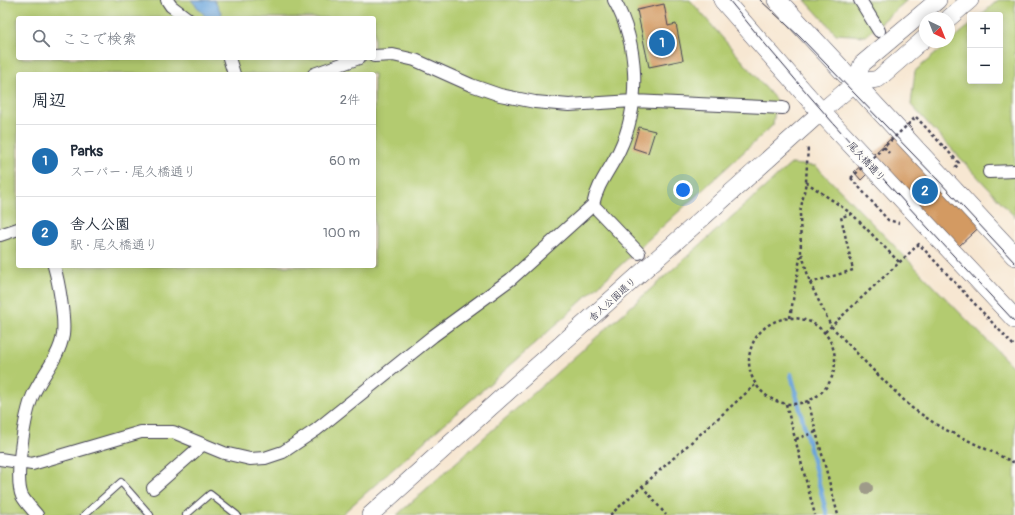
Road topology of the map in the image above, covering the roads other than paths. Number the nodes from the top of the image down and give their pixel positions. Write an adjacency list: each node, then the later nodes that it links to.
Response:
1 (167, 0): 9 (street)
2 (614, 0): 18 (street)
3 (723, 0): 20 (main road, 尾久橋通り)
4 (777, 0): 17 (main road)
5 (860, 0): 10 (street)
6 (938, 0): 17 (street, 舎人公園通り)
7 (970, 0): 8 (street)
8 (955, 12)
9 (184, 16)
10 (879, 31)
11 (919, 43): 17 (street)
12 (376, 56): 18 (street)
13 (230, 60): 15 (street)
14 (353, 60): 16 (street)
15 (233, 72)
16 (320, 72)
17 (855, 83): 20 (street, 舎人公園通り); 27 (main road)
18 (633, 101): 19 (street); 23 (street)
19 (783, 108)
20 (821, 112): 29 (main road, 尾久橋通り); 40 (street, 舎人公園通り)
21 (1015, 171): 22 (street)
22 (989, 172)
23 (593, 206): 26 (street); 30 (street)
24 (16, 230): 25 (street)
25 (0, 235)
26 (639, 253)
27 (1015, 256)
28 (54, 268): 32 (street)
29 (1015, 319)
30 (202, 445): 32 (street); 33 (street)
31 (0, 459): 32 (street)
32 (21, 463): 35 (street)
33 (153, 488)
34 (92, 513): 36 (lane); 37 (lane)
35 (37, 515)
36 (84, 515)
37 (150, 515)
38 (186, 515): 39 (lane)
39 (237, 515)
40 (370, 515)

